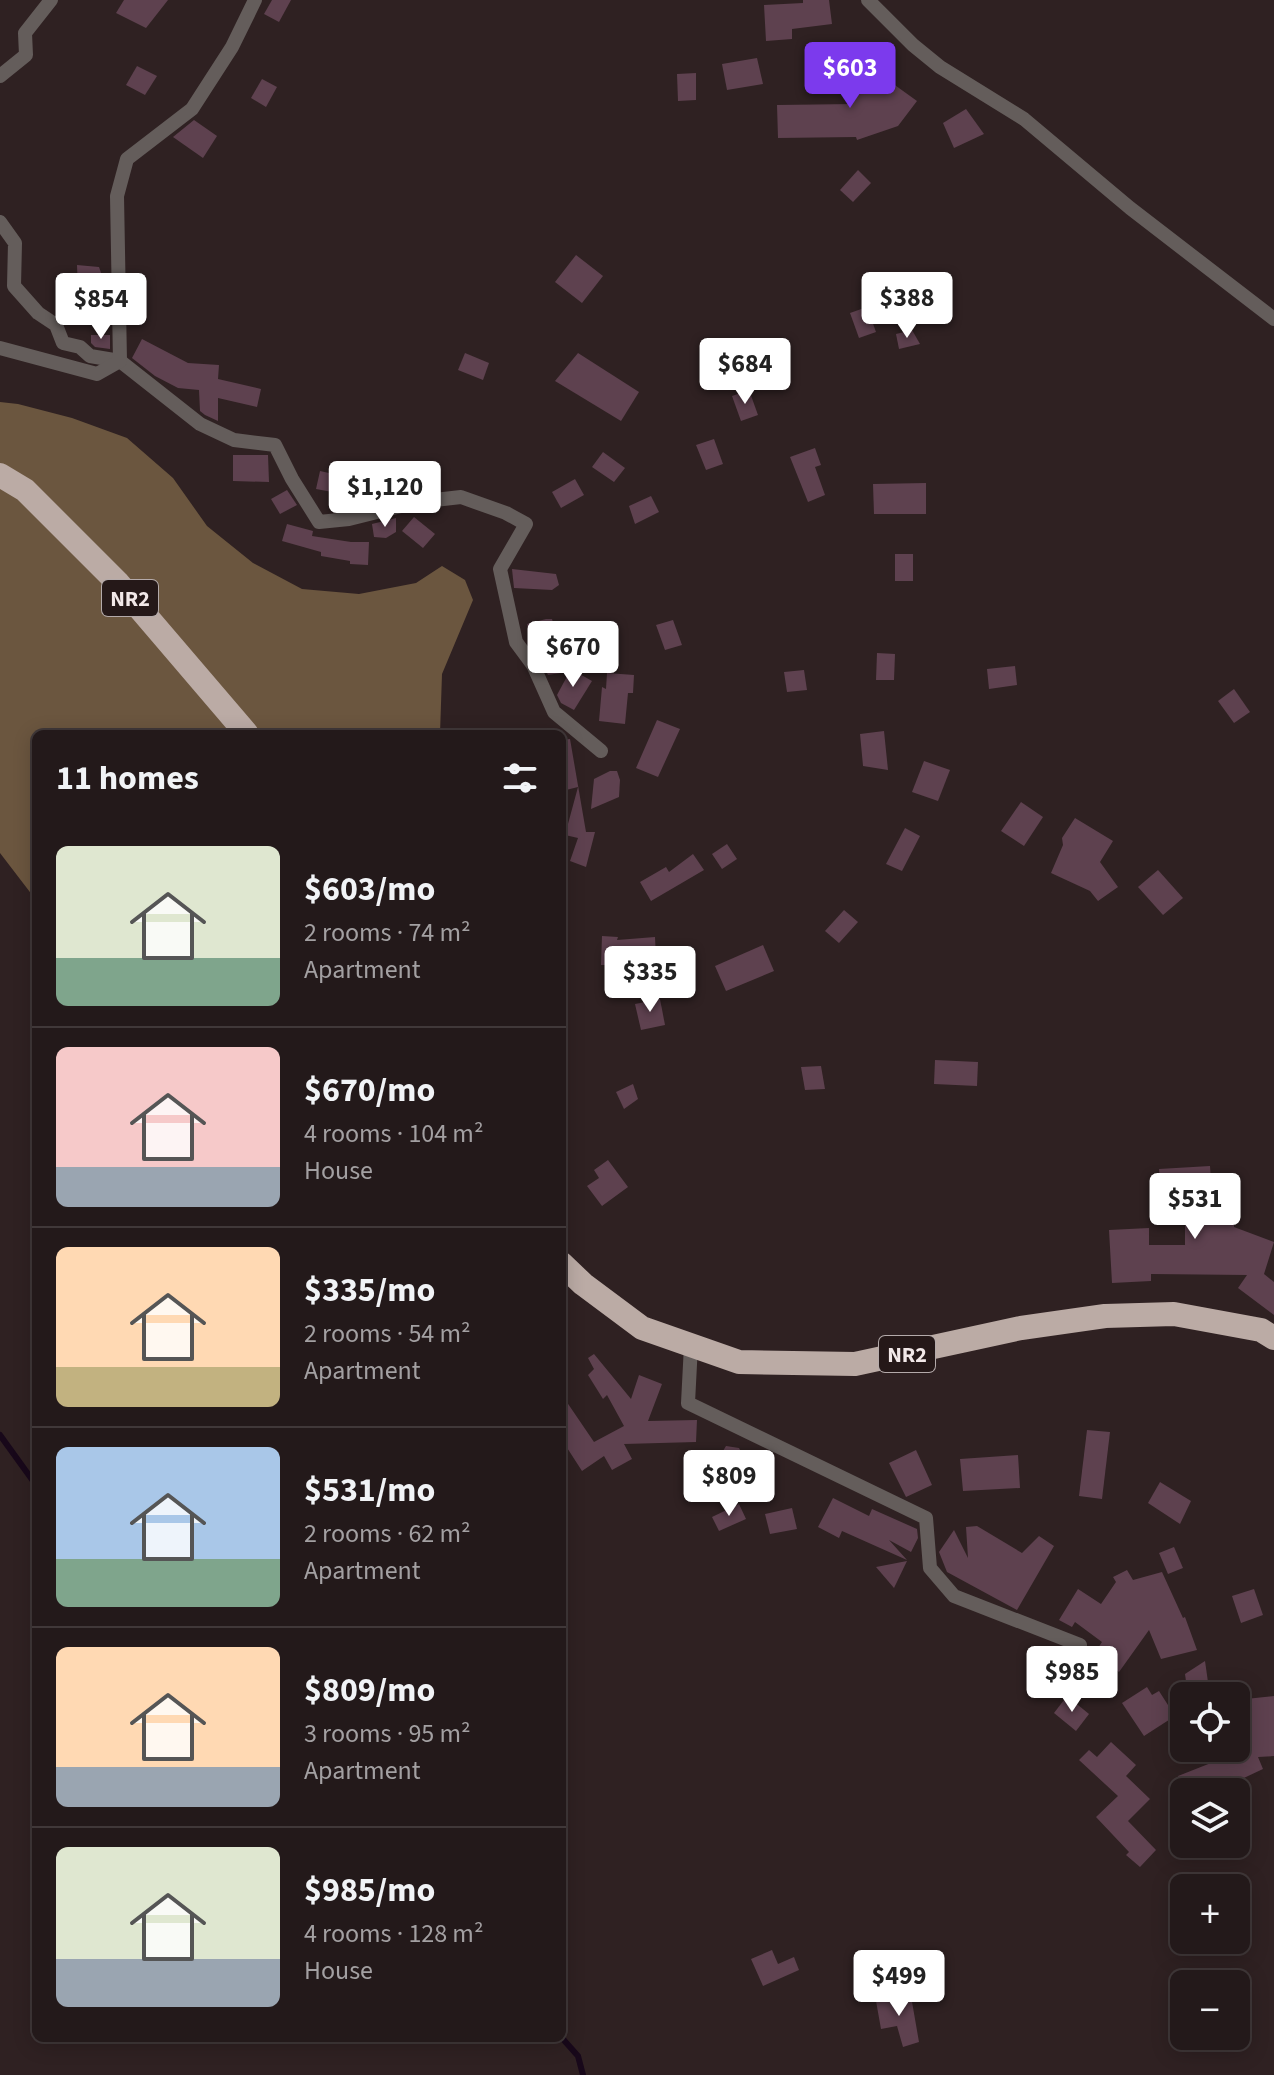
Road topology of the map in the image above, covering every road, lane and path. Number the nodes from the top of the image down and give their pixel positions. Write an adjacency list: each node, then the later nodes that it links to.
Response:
1 (51, 0): 4 (street)
2 (255, 0): 8 (street)
3 (868, 0): 6 (street)
4 (0, 76)
5 (0, 222): 8 (street)
6 (1274, 319)
7 (0, 348): 8 (street)
8 (120, 361): 11 (street)
9 (0, 475): 10 (highway, NR2)
10 (244, 730)
11 (601, 751)
12 (566, 1268): 14 (highway, NR2)
13 (1274, 1338): 14 (highway, NR2)
14 (691, 1345): 15 (street)
15 (1080, 1645)

